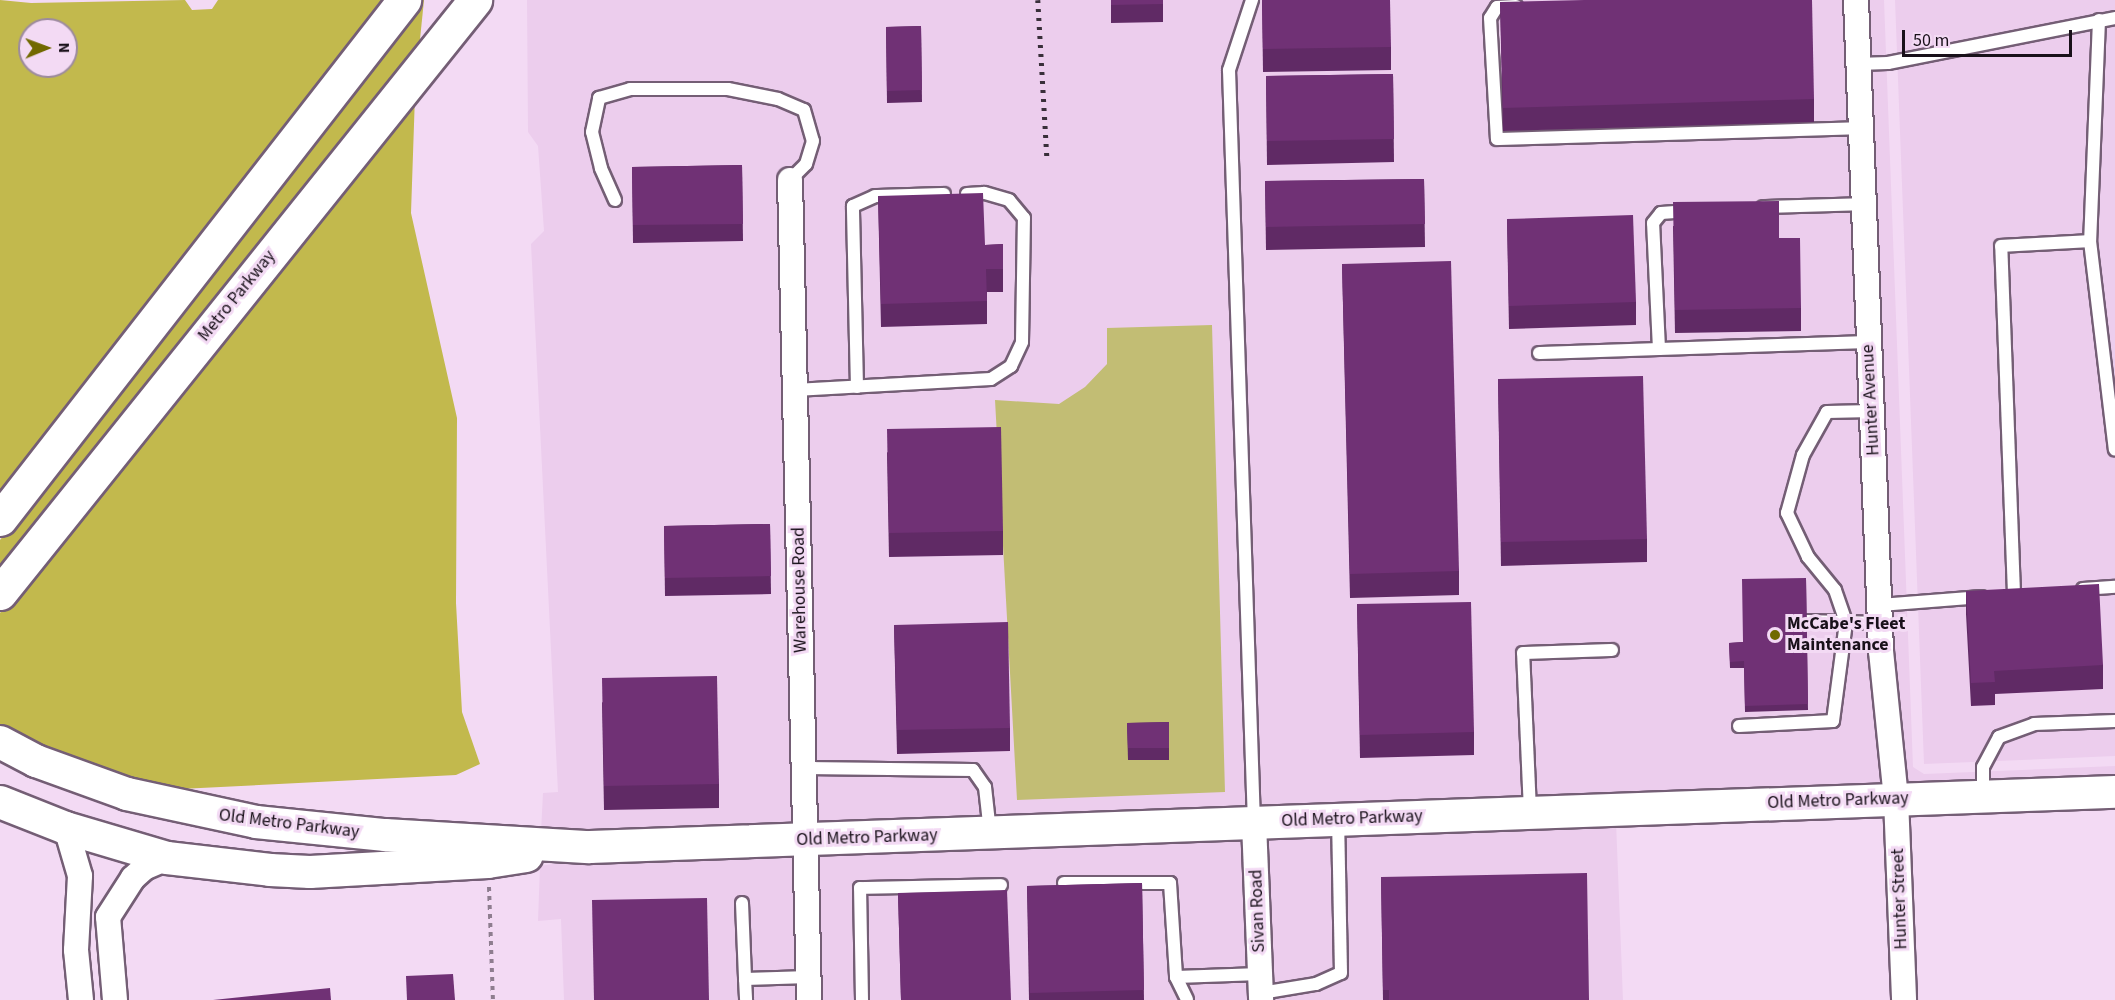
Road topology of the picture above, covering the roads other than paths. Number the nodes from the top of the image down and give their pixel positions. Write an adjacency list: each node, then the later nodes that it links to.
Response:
1 (404, 0): 23 (main road)
2 (475, 0): 26 (main road, Metro Parkway)
3 (1252, 0): 41 (lane)
4 (1856, 0): 8 (street, Hunter Avenue)
5 (1532, 5): 9 (lane)
6 (2115, 18): 7 (lane)
7 (2099, 20): 8 (lane); 15 (lane)
8 (1857, 64): 9 (street, Hunter Avenue)
9 (1859, 128): 12 (street, Hunter Avenue)
10 (790, 180): 11 (lane); 20 (street, Warehouse Road)
11 (615, 200)
12 (1862, 204): 13 (lane); 16 (street, Hunter Avenue)
13 (1752, 208)
14 (1706, 210): 17 (lane)
15 (2090, 241): 22 (lane); 27 (lane)
16 (1869, 342): 17 (lane); 21 (street, Hunter Avenue)
17 (1659, 349): 18 (lane)
18 (1539, 353)
19 (857, 387): 19 (lane); 20 (lane)
20 (795, 390): 34 (street, Warehouse Road)
21 (1872, 411): 27 (street, Hunter Avenue); 29 (lane)
22 (2115, 450)
23 (0, 519)
24 (2115, 587): 25 (lane)
25 (2070, 590)
26 (0, 592)
27 (1880, 614): 29 (lane); 37 (street, Hunter Avenue)
28 (1806, 621): 29 (lane)
29 (1846, 622): 32 (lane)
30 (1612, 650): 39 (lane)
31 (2115, 721): 36 (lane)
32 (1739, 726)
33 (0, 742): 44 (street, Old Metro Parkway)
34 (805, 768): 43 (lane); 45 (street, Warehouse Road)
35 (2115, 792): 36 (street, Old Metro Parkway)
36 (1983, 796): 37 (street, Old Metro Parkway)
37 (1896, 799): 39 (street, Old Metro Parkway); 63 (street, Hunter Street)
38 (0, 802): 42 (street, Old Metro Parkway)
39 (1530, 813): 40 (street, Old Metro Parkway)
40 (1338, 820): 41 (street, Old Metro Parkway); 57 (lane)
41 (1254, 823): 43 (street, Old Metro Parkway); 57 (street, Sivan Road)
42 (66, 828): 47 (street, Old Metro Parkway); 53 (street)
43 (990, 833): 45 (street, Old Metro Parkway)
44 (385, 835): 46 (street, Old Metro Parkway); 48 (street)
45 (807, 840): 46 (street, Old Metro Parkway); 56 (street, Warehouse Road)
46 (590, 847): 48 (street, Old Metro Parkway)
47 (167, 858): 48 (street, Old Metro Parkway); 52 (street)
48 (310, 872)
49 (1064, 883): 54 (lane)
50 (1001, 885): 61 (lane)
51 (742, 903): 55 (lane)
52 (108, 917): 53 (street); 59 (street)
53 (77, 919): 58 (street)
54 (1176, 977): 57 (lane); 62 (lane)
55 (745, 979): 56 (lane); 60 (lane)
56 (809, 989)
57 (1261, 989)
58 (81, 1000)
59 (115, 1000)
60 (746, 1000)
61 (862, 1000)
62 (1187, 1000)
63 (1904, 1000)

